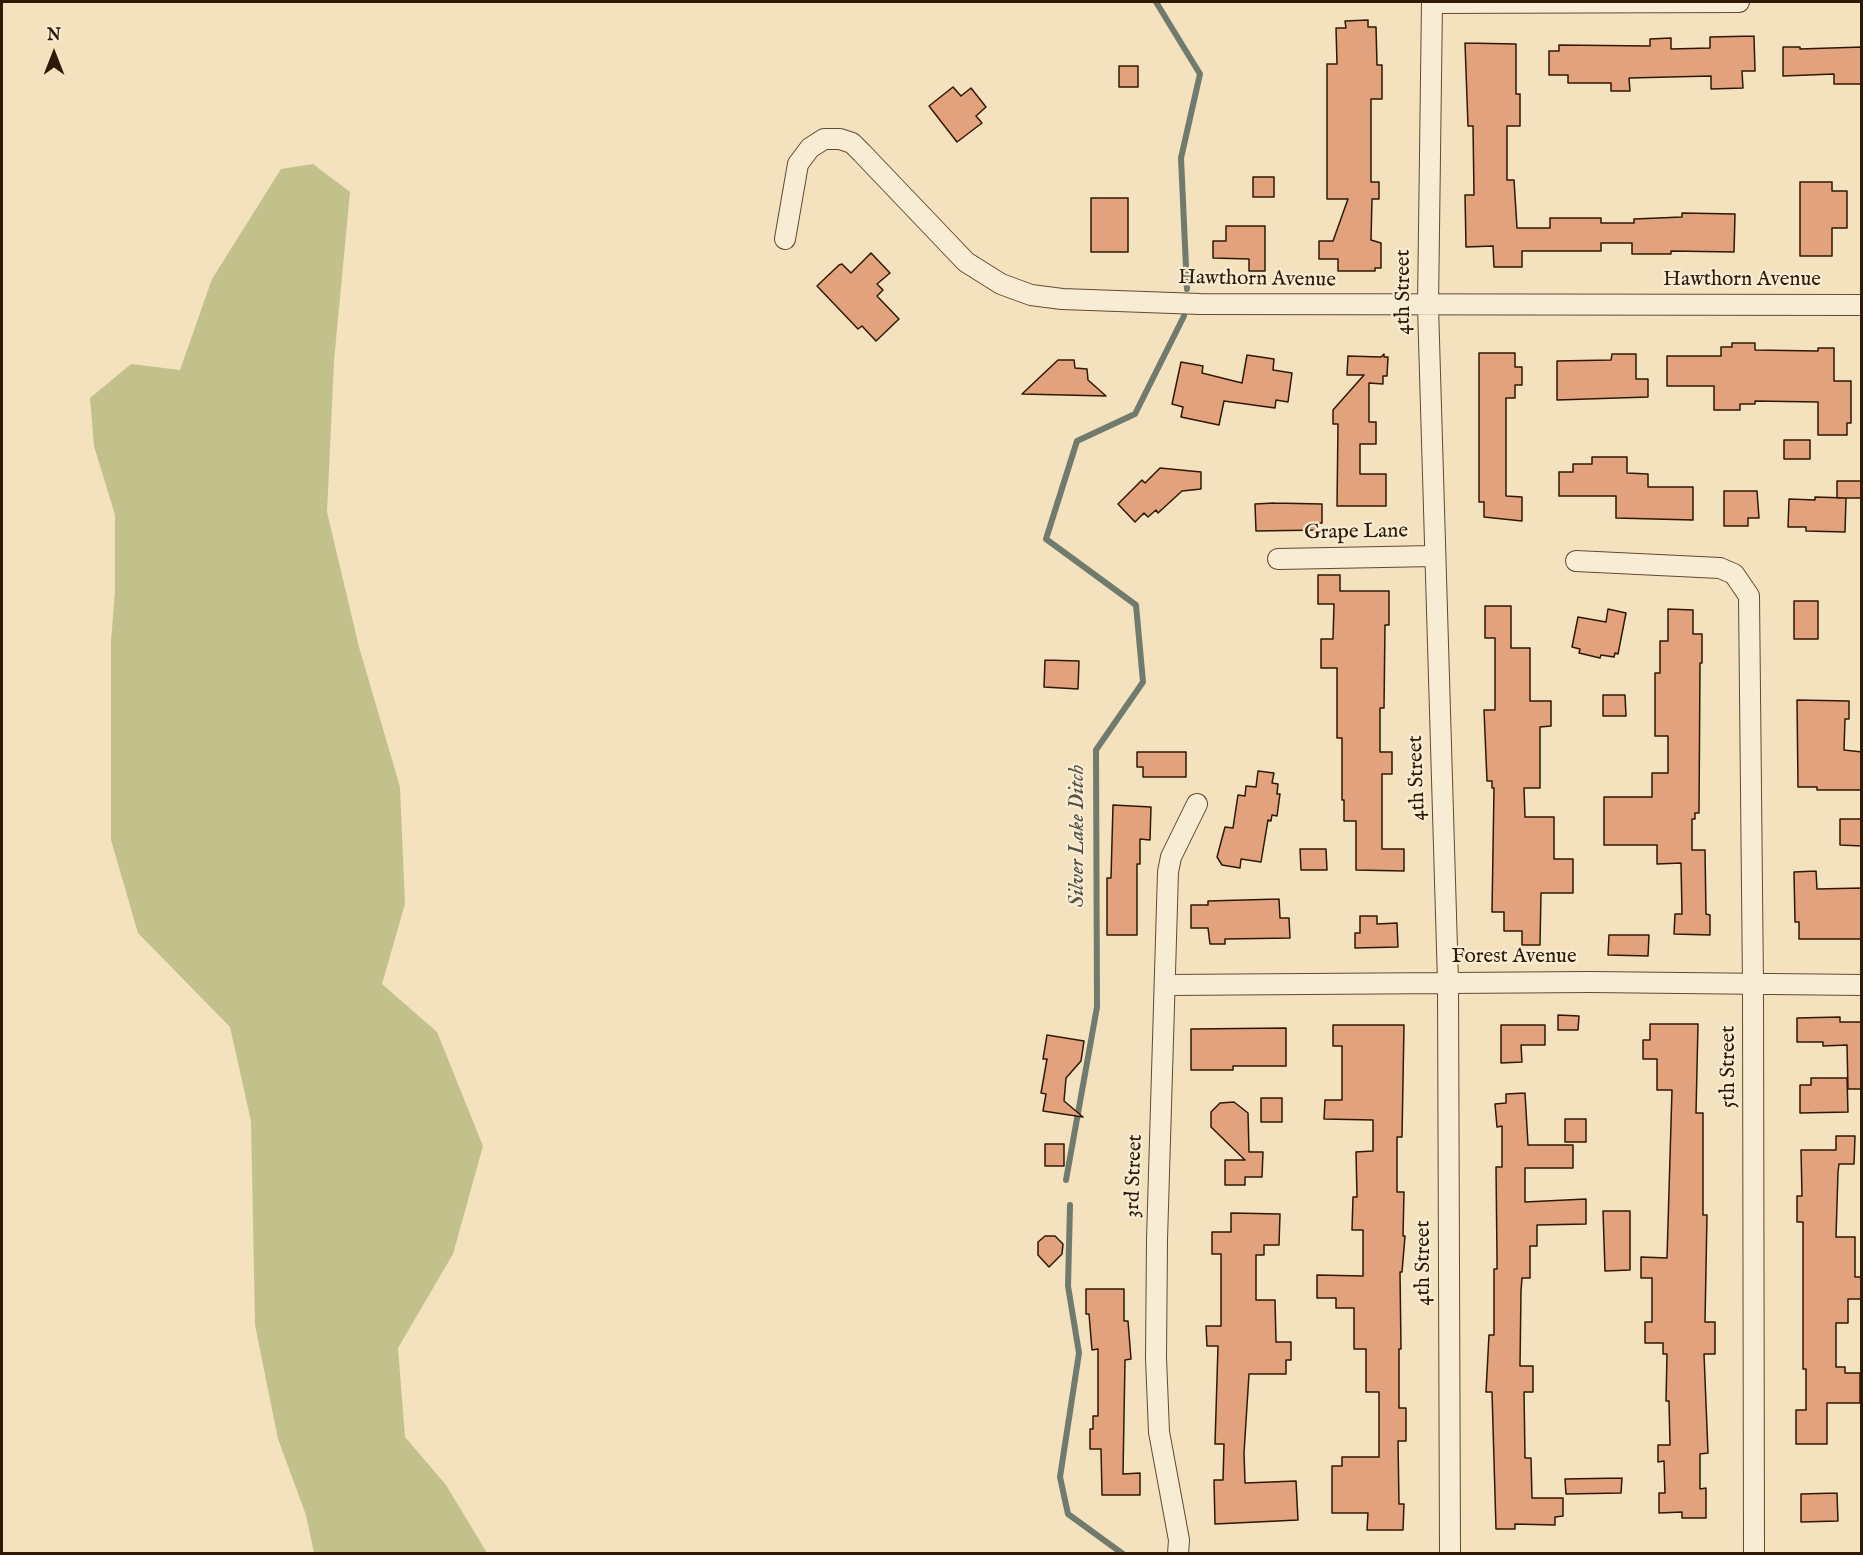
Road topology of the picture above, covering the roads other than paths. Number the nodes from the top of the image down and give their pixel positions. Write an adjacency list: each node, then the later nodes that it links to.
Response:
1 (1432, 2): 2 (street); 5 (street, 4th Street)
2 (1739, 2)
3 (785, 239): 5 (street, Hawthorn Avenue)
4 (1862, 305): 5 (street, Hawthorn Avenue)
5 (1428, 306): 6 (street, 4th Street)
6 (1435, 556): 7 (street, Grape Lane); 10 (street, 4th Street)
7 (1278, 559)
8 (1576, 561): 12 (street, 5th Street)
9 (1197, 804): 11 (street, 3rd Street)
10 (1448, 982): 11 (street, Forest Avenue); 12 (street, Forest Avenue); 15 (street, 4th Street)
11 (1166, 985): 14 (street, 3rd Street)
12 (1753, 985): 13 (street, Forest Avenue); 16 (street, 5th Street)
13 (1862, 985)
14 (1178, 1554)
15 (1450, 1554)
16 (1754, 1554)

